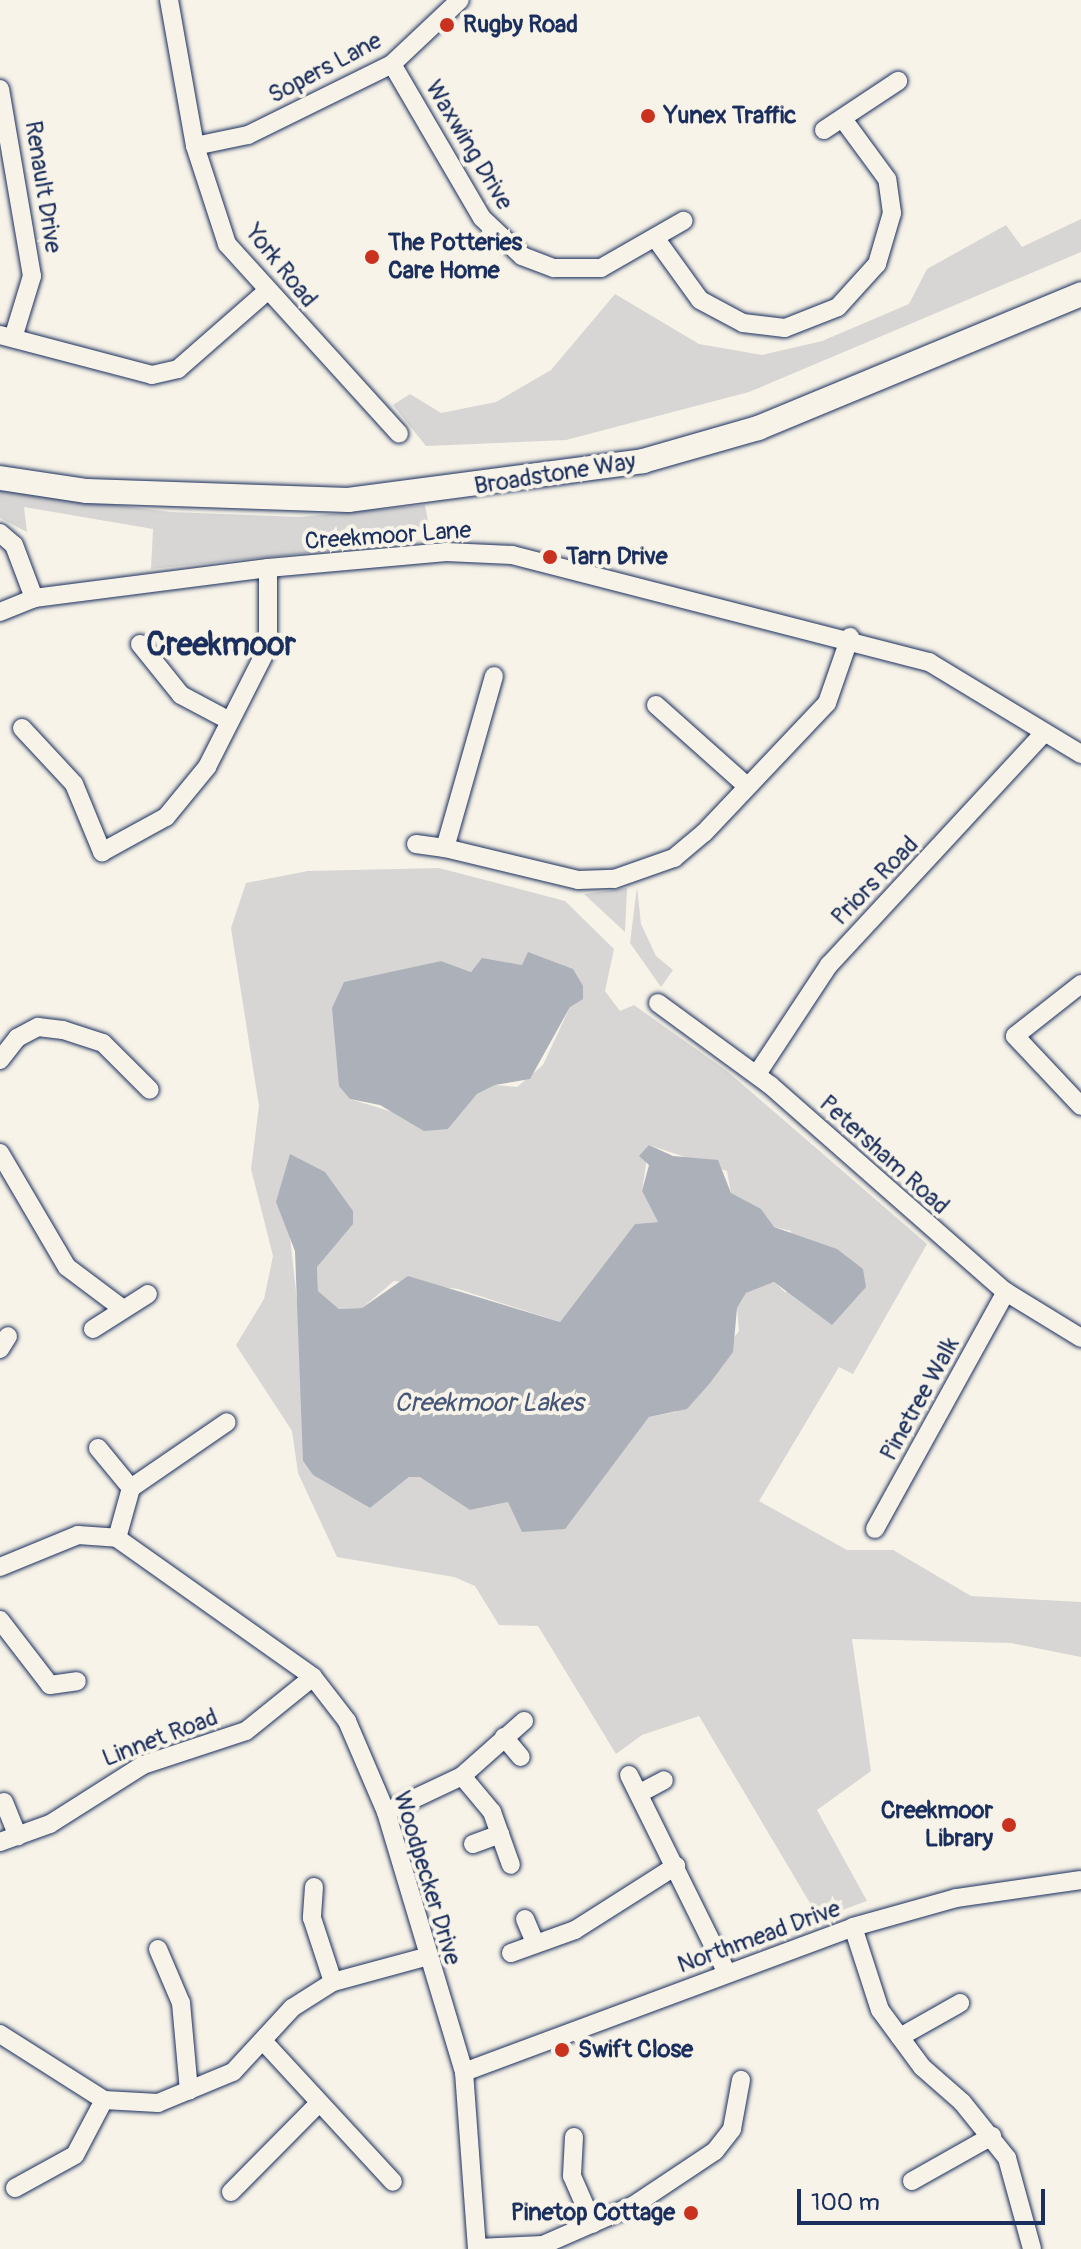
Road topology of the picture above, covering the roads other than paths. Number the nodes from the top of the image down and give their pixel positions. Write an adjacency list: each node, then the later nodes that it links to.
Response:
1 (169, 0): 8 (street, York Road)
2 (460, 0): 3 (street, Sopers Lane)
3 (392, 64): 8 (street, Sopers Lane); 10 (street, Waxwing Drive)
4 (898, 81): 6 (street)
5 (0, 89): 13 (street, Renault Drive)
6 (843, 119): 7 (street); 10 (street)
7 (824, 130)
8 (195, 146): 11 (street, York Road)
9 (683, 221): 10 (street, Waxwing Drive)
10 (656, 239)
11 (267, 291): 13 (street); 14 (street, York Road)
12 (1081, 294): 15 (street, Broadstone Way)
13 (6, 336)
14 (399, 434)
15 (0, 478)
16 (0, 533): 18 (street)
17 (268, 568): 18 (street, Creekmoor Lane); 20 (street, Creekmoor Lane); 24 (street)
18 (34, 598): 19 (street, Creekmoor Lane)
19 (0, 612)
20 (850, 637): 26 (street, Creekmoor Lane); 28 (street)
21 (140, 644): 24 (street)
22 (494, 676): 30 (street)
23 (656, 705): 28 (street)
24 (228, 720): 25 (street)
25 (22, 728)
26 (1044, 733): 27 (street, Creekmoor Lane); 34 (street, Priors Road)
27 (1081, 754)
28 (747, 786): 30 (street)
29 (416, 844): 30 (street)
30 (445, 848)
31 (1081, 984): 36 (street)
32 (658, 1003): 34 (street, Petersham Road)
33 (0, 1060): 35 (street)
34 (757, 1074): 38 (street, Petersham Road)
35 (150, 1090)
36 (1081, 1106)
37 (0, 1153): 40 (street)
38 (1006, 1292): 42 (street, Petersham Road); 46 (street, Pinetree Walk)
39 (148, 1294): 40 (street)
40 (123, 1309): 41 (street)
41 (93, 1329)
42 (1081, 1338)
43 (227, 1422): 45 (street)
44 (98, 1448): 45 (street)
45 (131, 1488): 47 (street)
46 (875, 1529)
47 (117, 1538): 48 (street); 50 (street, Woodpecker Drive)
48 (0, 1567)
49 (0, 1620): 51 (street)
50 (313, 1677): 60 (street, Woodpecker Drive); 62 (street, Linnet Road)
51 (77, 1681)
52 (524, 1721): 53 (street)
53 (504, 1737): 54 (street); 56 (street)
54 (521, 1757)
55 (629, 1775): 58 (street)
56 (462, 1776): 60 (street); 61 (street)
57 (664, 1780): 58 (street)
58 (640, 1793): 65 (street)
59 (4, 1802): 62 (street, Linnet Road)
60 (386, 1812): 73 (street, Woodpecker Drive)
61 (500, 1834): 63 (street); 64 (street)
62 (9, 1839)
63 (473, 1844)
64 (511, 1865)
65 (676, 1866): 70 (street); 74 (street)
66 (1081, 1880): 69 (street, Northmead Drive)
67 (314, 1887): 75 (street)
68 (525, 1919): 70 (street)
69 (853, 1927): 74 (street, Northmead Drive); 78 (street)
70 (535, 1943): 72 (street)
71 (158, 1949): 82 (street)
72 (511, 1953)
73 (425, 1957): 75 (street); 80 (street, Woodpecker Drive)
74 (726, 1971): 80 (street, Northmead Drive)
75 (333, 1982): 79 (street)
76 (960, 2003): 78 (street)
77 (0, 2034): 83 (street)
78 (900, 2037): 85 (street)
79 (264, 2042): 82 (street); 84 (street)
80 (464, 2072): 92 (street, Woodpecker Drive)
81 (741, 2080): 91 (street)
82 (189, 2091): 83 (street)
83 (104, 2100): 89 (street)
84 (316, 2106): 88 (street); 90 (street)
85 (992, 2136): 87 (street); 93 (street)
86 (574, 2137): 91 (street)
87 (912, 2181)
88 (393, 2182)
89 (15, 2188)
90 (231, 2192)
91 (593, 2224): 92 (street)
92 (477, 2248)
93 (1032, 2249)

